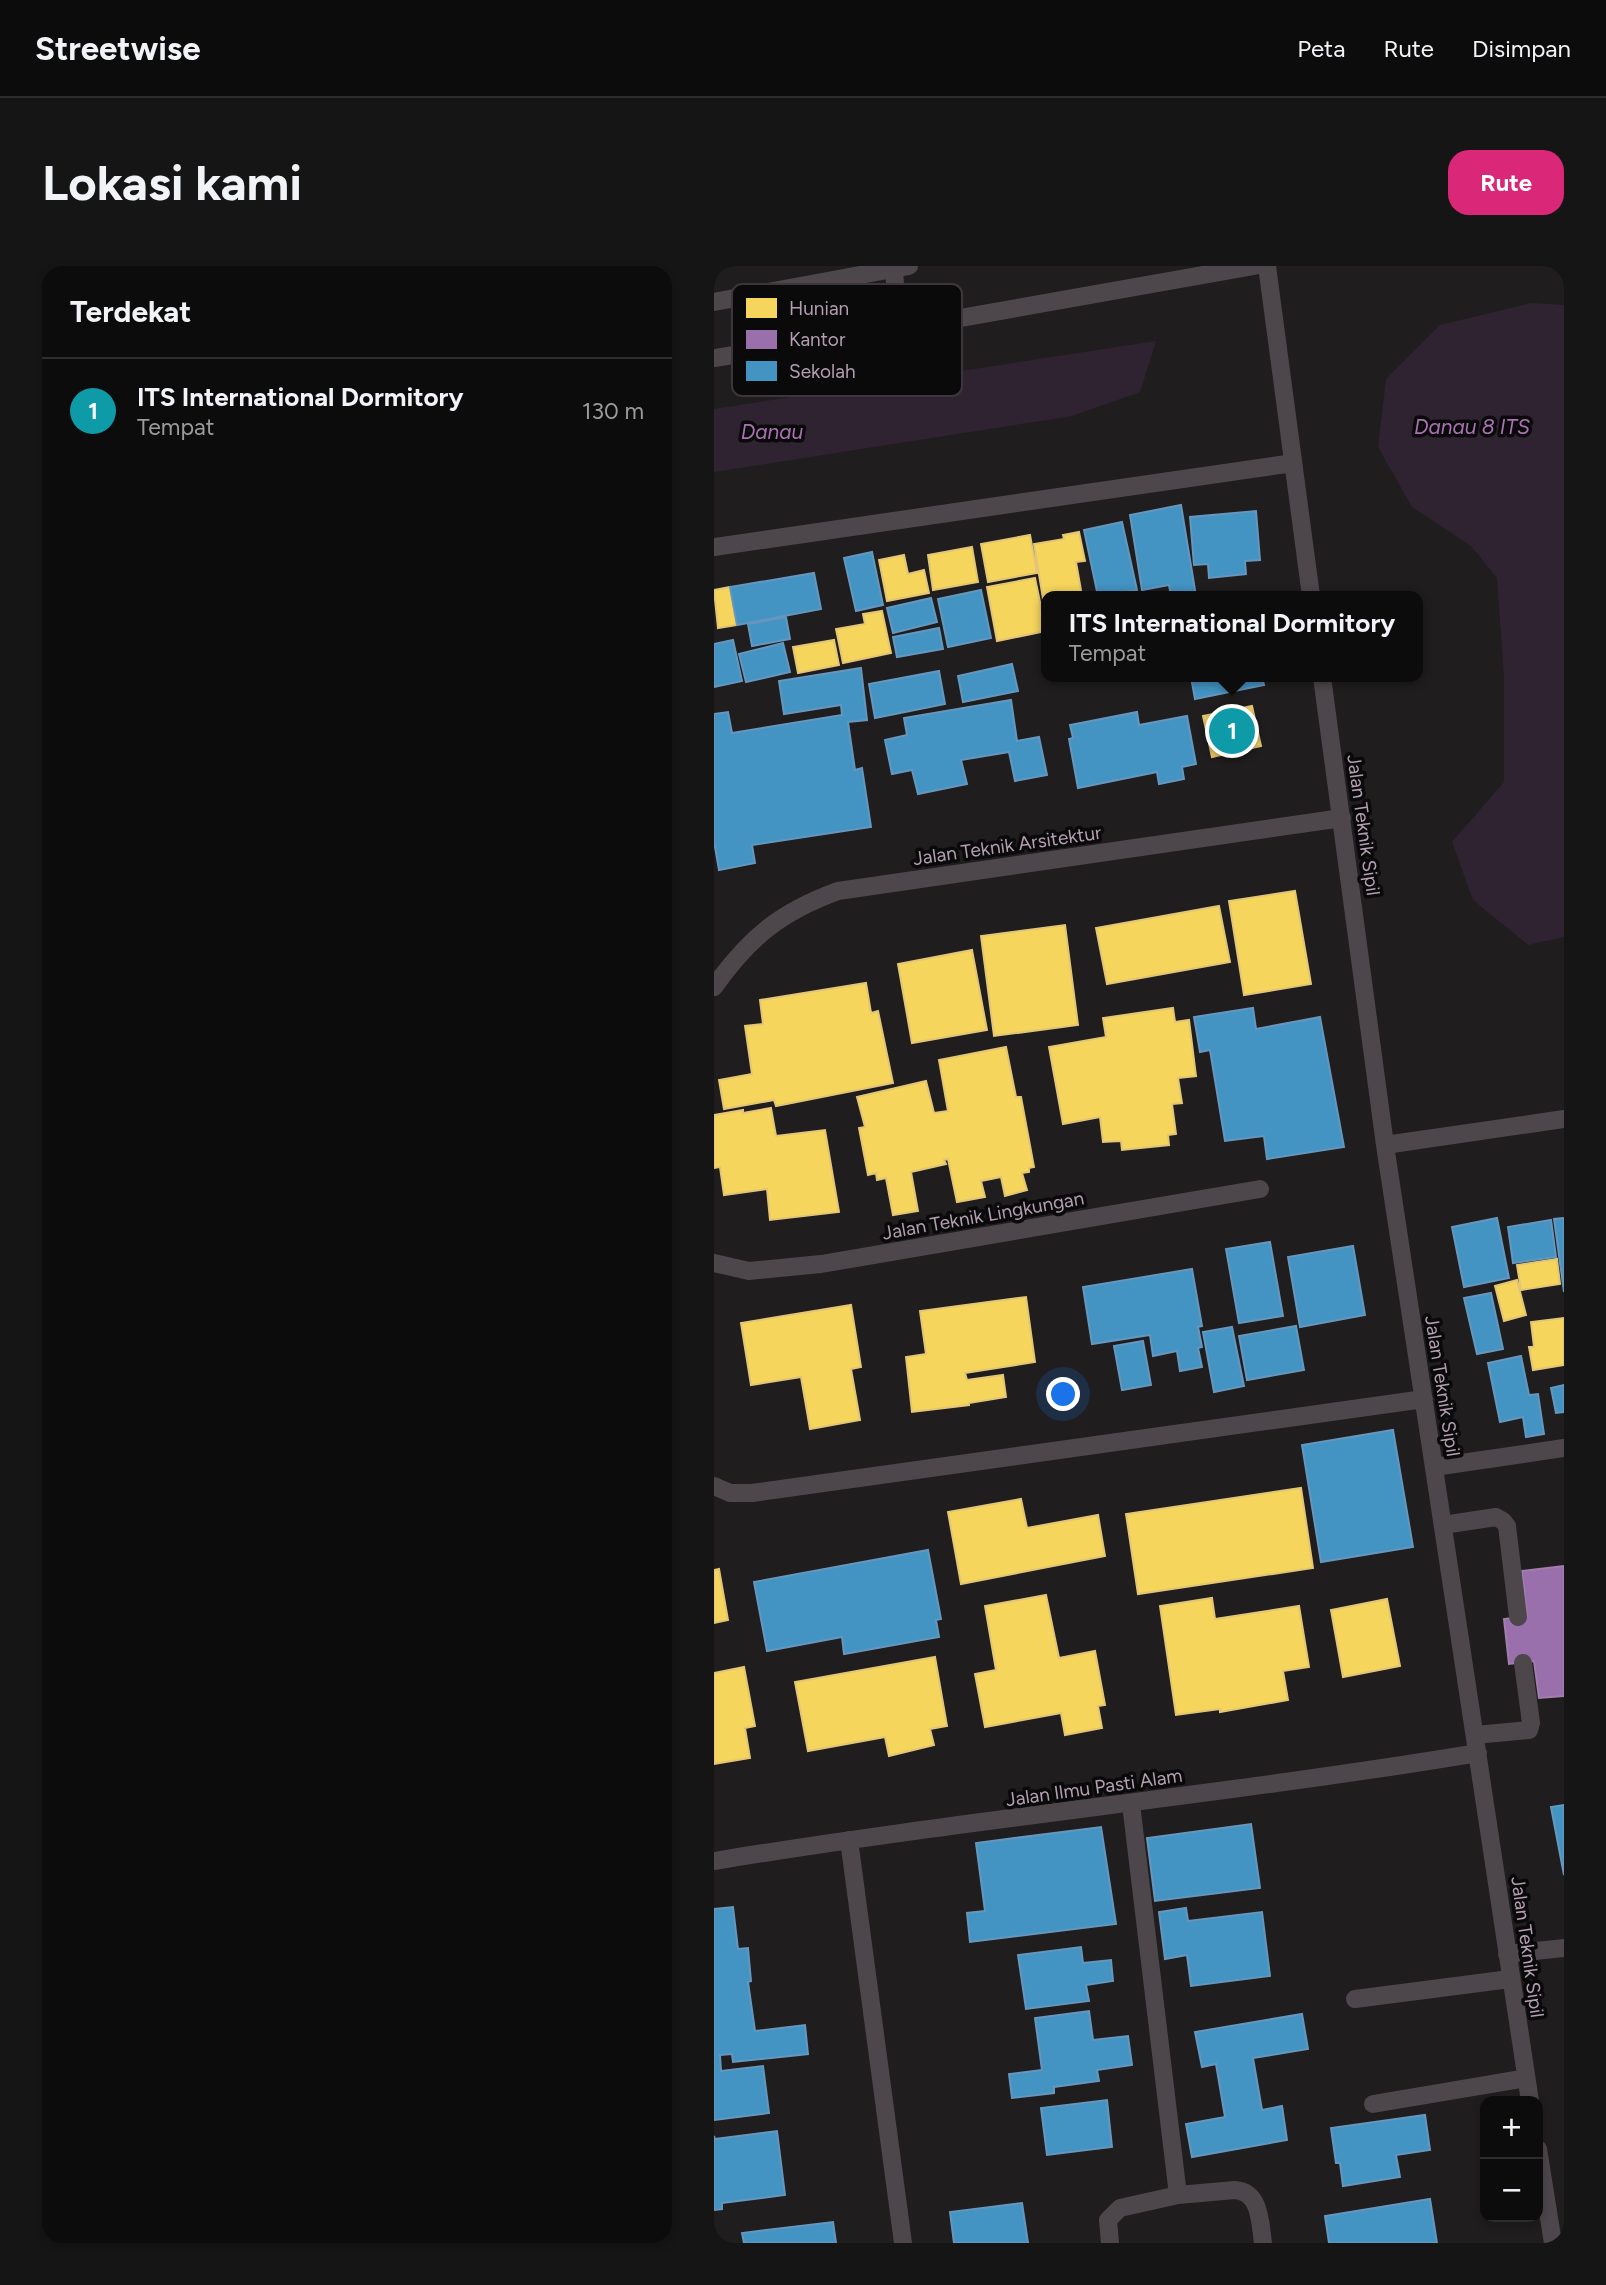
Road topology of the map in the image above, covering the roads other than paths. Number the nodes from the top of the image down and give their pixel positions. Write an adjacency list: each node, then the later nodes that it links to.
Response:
1 (1254, 266): 7 (lane)
2 (1267, 266): 10 (lane)
3 (902, 267): 4 (lane)
4 (811, 284)
5 (732, 299): 6 (lane)
6 (714, 302)
7 (962, 318)
8 (732, 355): 9 (lane)
9 (714, 358)
10 (1293, 463): 11 (lane); 12 (lane)
11 (714, 547)
12 (1310, 591)
13 (1323, 682): 14 (lane, Jalan Teknik Sipil)
14 (1342, 818): 15 (lane, Jalan Teknik Arsitektur); 17 (lane, Jalan Teknik Sipil)
15 (714, 988)
16 (1564, 1119): 17 (lane)
17 (1385, 1145): 20 (lane, Jalan Teknik Sipil)
18 (1260, 1189): 19 (lane, Jalan Teknik Lingkungan)
19 (714, 1263)
20 (1423, 1399): 22 (lane, Jalan Teknik Sipil); 23 (lane)
21 (1564, 1448): 22 (lane)
22 (1434, 1467): 24 (lane, Jalan Teknik Sipil)
23 (714, 1486)
24 (1443, 1525): 25 (lane); 27 (lane, Jalan Teknik Sipil)
25 (1518, 1617)
26 (1524, 1663): 27 (lane)
27 (1475, 1735): 28 (lane, Jalan Teknik Sipil)
28 (1478, 1753): 29 (lane, Jalan Ilmu Pasti Alam); 33 (lane, Jalan Teknik Sipil)
29 (1131, 1804): 30 (lane, Jalan Ilmu Pasti Alam); 40 (lane)
30 (849, 1840): 31 (lane, Jalan Ilmu Pasti Alam); 41 (lane)
31 (714, 1861)
32 (1564, 1948): 33 (lane)
33 (1507, 1954): 34 (lane, Jalan Teknik Sipil)
34 (1510, 1979): 35 (lane); 36 (lane, Jalan Teknik Sipil)
35 (1355, 1999)
36 (1526, 2078): 37 (lane, Jalan Teknik Sipil); 38 (lane)
37 (1529, 2096)
38 (1373, 2104)
39 (1540, 2159): 44 (lane)
40 (1178, 2195): 42 (lane); 43 (lane)
41 (903, 2243)
42 (1110, 2243)
43 (1263, 2243)
44 (1553, 2243)

